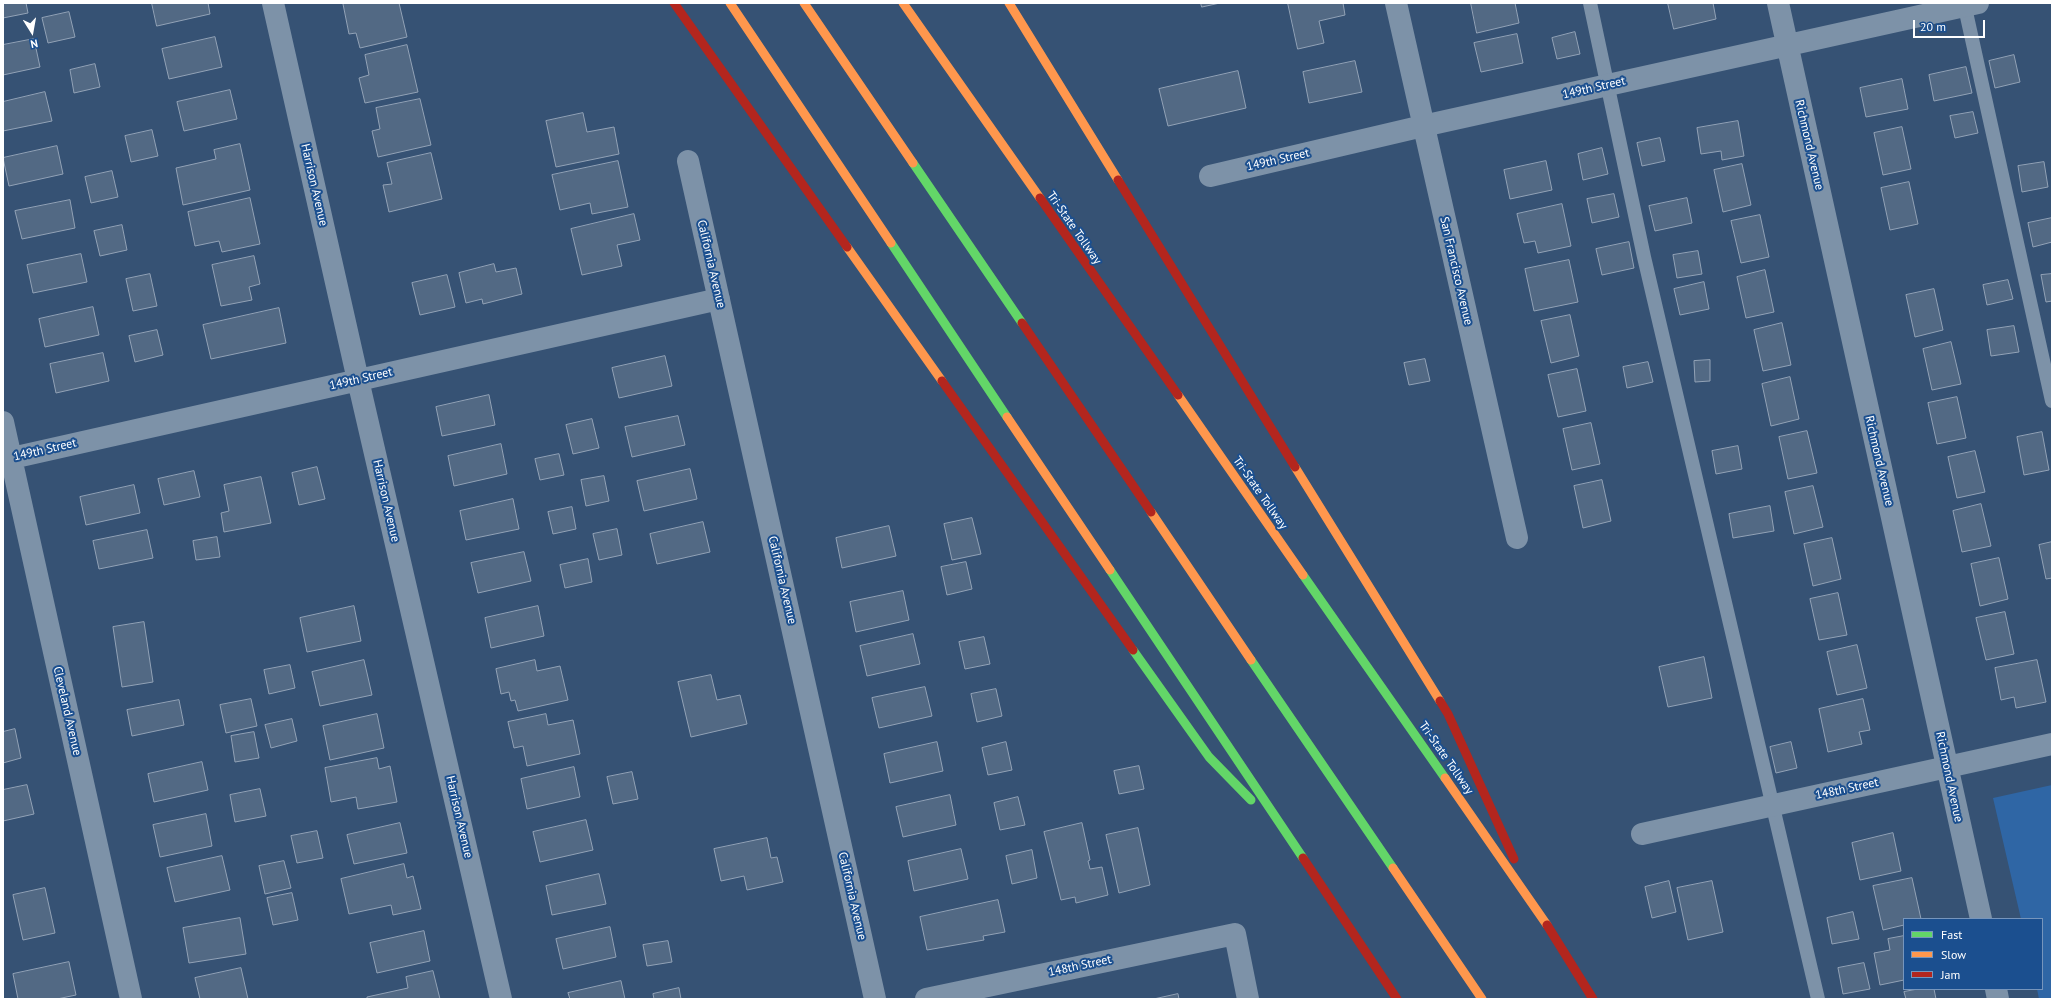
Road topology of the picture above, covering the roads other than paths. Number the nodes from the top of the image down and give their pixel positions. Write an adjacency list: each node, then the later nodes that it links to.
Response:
1 (273, 3): 19 (street, Harrison Avenue)
2 (674, 3): 28 (highway)
3 (730, 3): 28 (highway)
4 (804, 3): 37 (highway)
5 (903, 3): 29 (highway, Tri-State Tollway)
6 (999, 3): 13 (highway)
7 (1008, 3): 13 (highway)
8 (1396, 3): 15 (street, San Francisco Avenue)
9 (1590, 3): 14 (lane)
10 (1778, 3): 12 (street, Richmond Avenue)
11 (1969, 4): 12 (street, 149th Street); 20 (lane)
12 (1787, 46): 14 (street, 149th Street); 25 (street, Richmond Avenue)
13 (1036, 49): 29 (highway)
14 (1608, 85): 15 (street, 149th Street); 26 (lane)
15 (1423, 126): 17 (street, 149th Street); 23 (street, San Francisco Avenue)
16 (688, 161): 18 (street, California Avenue)
17 (1210, 176)
18 (719, 299): 19 (street, 149th Street); 33 (street, California Avenue)
19 (358, 380): 22 (street, 149th Street); 32 (street, Harrison Avenue)
20 (2052, 401)
21 (3, 422): 22 (street, Cleveland Avenue)
22 (7, 459): 31 (street, Cleveland Avenue)
23 (1517, 538)
24 (2052, 744): 25 (street, 148th Street)
25 (1947, 767): 26 (street, 148th Street); 30 (street, Richmond Avenue)
26 (1773, 805): 27 (street, 148th Street); 39 (lane)
27 (1642, 834)
28 (1288, 837): 36 (highway)
29 (1536, 908): 38 (highway, Tri-State Tollway)
30 (1981, 918)
31 (131, 999)
32 (501, 999)
33 (875, 999)
34 (926, 999): 35 (street, 148th Street)
35 (1248, 999)
36 (1397, 999)
37 (1482, 999)
38 (1593, 999)
39 (1818, 999)

